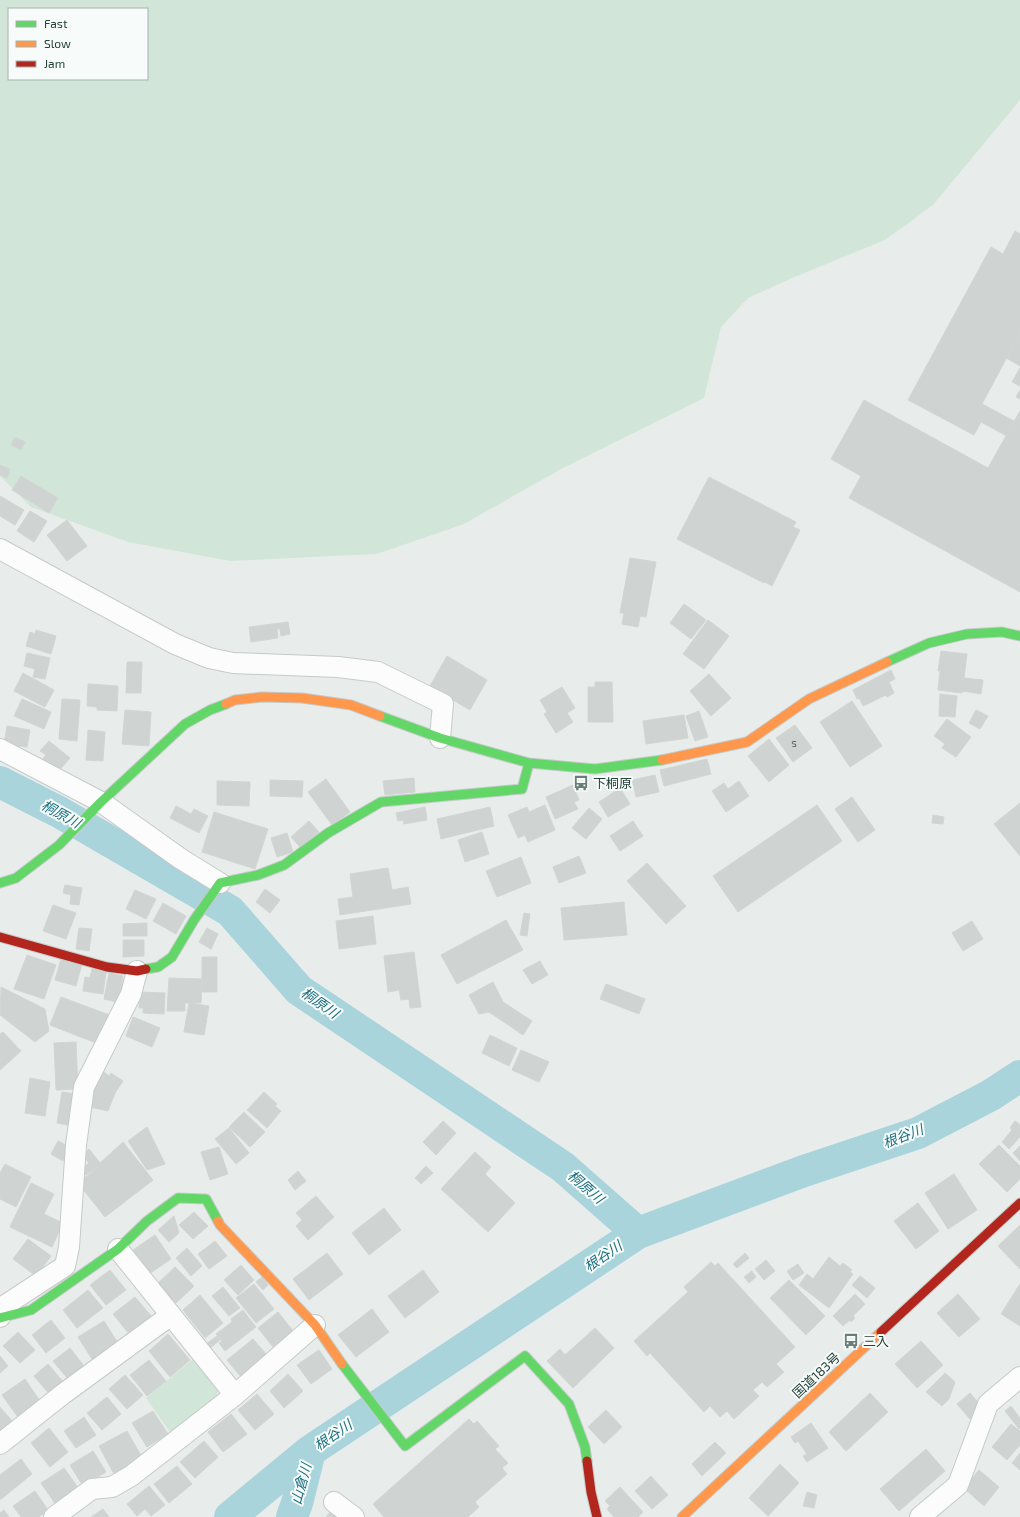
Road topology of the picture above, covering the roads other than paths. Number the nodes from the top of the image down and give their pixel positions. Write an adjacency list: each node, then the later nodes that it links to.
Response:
1 (0, 549): 3 (street)
2 (1020, 636): 5 (main road)
3 (440, 738): 5 (main road); 6 (main road)
4 (0, 749): 6 (street)
5 (529, 763): 8 (main road)
6 (98, 805): 7 (main road); 8 (street)
7 (0, 883)
8 (218, 885): 10 (main road)
9 (0, 937): 10 (main road)
10 (137, 971): 14 (street)
11 (1020, 1203): 23 (main road, 国道183号)
12 (118, 1249): 13 (street); 14 (main road); 15 (main road)
13 (171, 1315): 17 (street); 18 (street)
14 (0, 1317)
15 (316, 1325): 17 (street); 22 (main road)
16 (1020, 1377): 24 (street)
17 (236, 1395): 20 (street)
18 (0, 1444)
19 (334, 1502): 21 (street)
20 (54, 1517)
21 (354, 1517)
22 (598, 1517)
23 (682, 1517)
24 (920, 1517)

